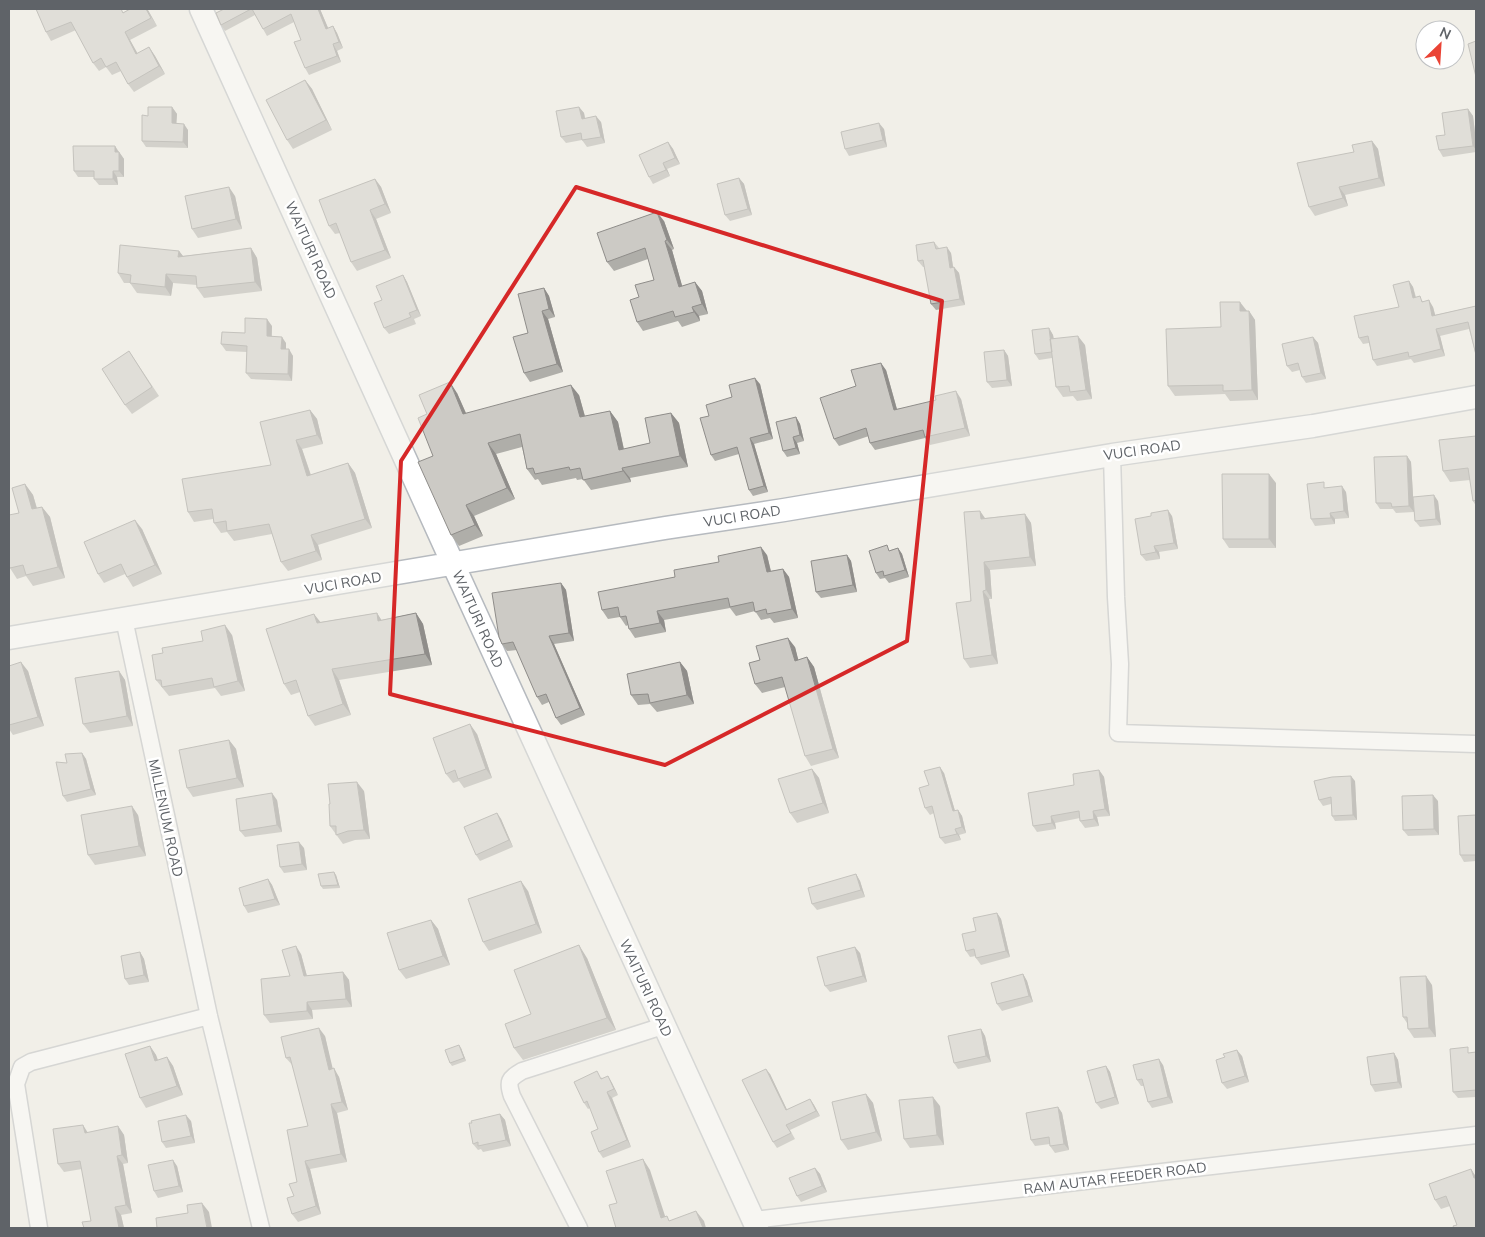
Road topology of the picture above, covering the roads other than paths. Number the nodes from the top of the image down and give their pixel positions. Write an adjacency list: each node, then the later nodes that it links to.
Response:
1 (202, 9): 4 (main road, WAITURI ROAD)
2 (1476, 397): 3 (main road, VUCI ROAD)
3 (1112, 454): 4 (main road, VUCI ROAD); 7 (street)
4 (453, 564): 5 (main road, VUCI ROAD); 9 (main road, WAITURI ROAD)
5 (124, 619): 6 (main road, VUCI ROAD); 8 (street, MILLENIUM ROAD)
6 (9, 638)
7 (1476, 744)
8 (209, 1016): 12 (street); 13 (street, MILLENIUM ROAD)
9 (663, 1026): 11 (main road, WAITURI ROAD); 14 (street)
10 (1476, 1135): 11 (street, RAM AUTAR FEEDER ROAD)
11 (755, 1224)
12 (39, 1228)
13 (261, 1228)
14 (579, 1228)

